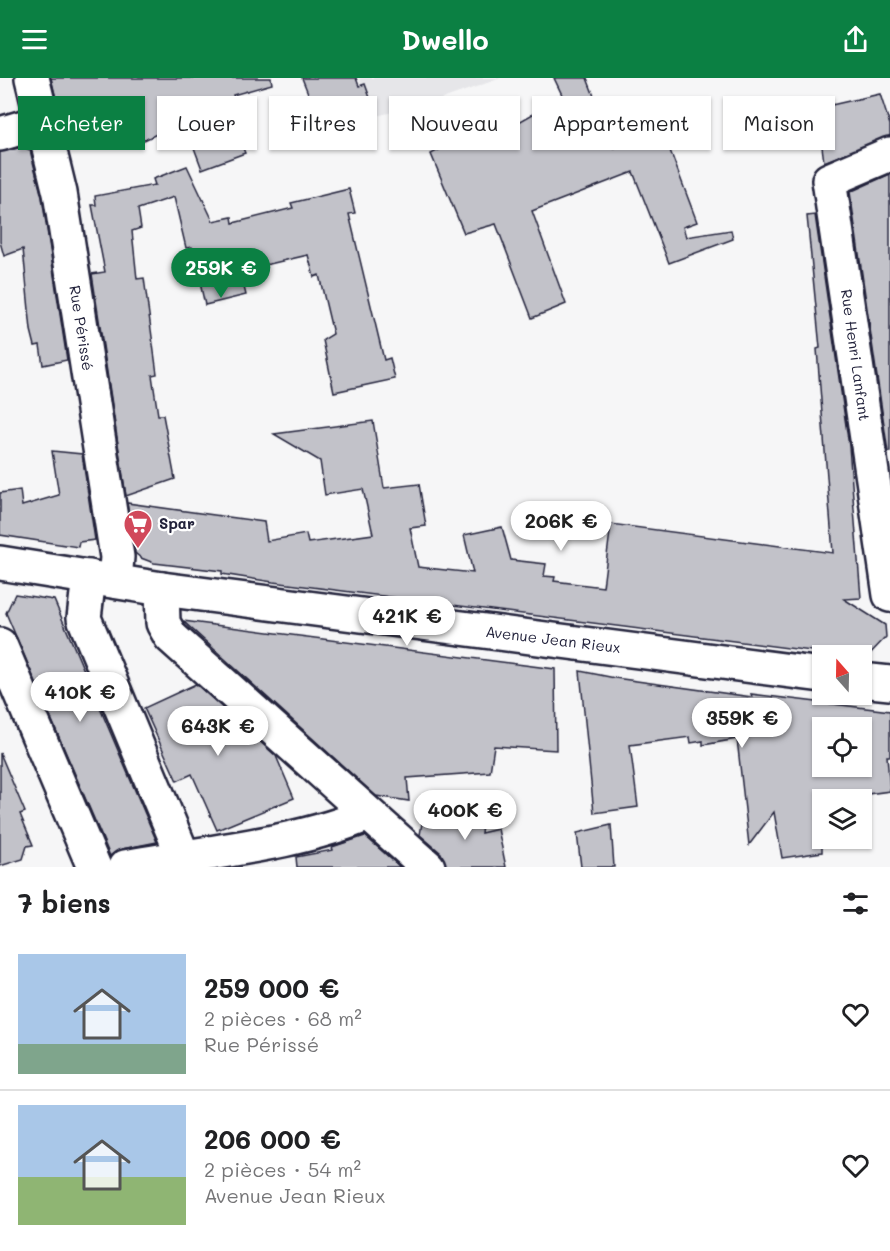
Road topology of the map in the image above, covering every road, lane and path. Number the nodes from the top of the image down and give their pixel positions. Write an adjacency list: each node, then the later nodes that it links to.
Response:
1 (32, 78): 2 (street, Rue Périssé)
2 (37, 96)
3 (18, 129): 4 (street)
4 (0, 134)
5 (51, 150): 8 (street, Rue Périssé)
6 (890, 154): 10 (street, Rue Henri Lanfant)
7 (0, 563): 8 (street, Avenue Jean Rieux)
8 (102, 579): 9 (street, Avenue Jean Rieux); 16 (street, Rue Périssé)
9 (162, 589): 12 (street, Avenue Jean Rieux); 15 (street)
10 (890, 595)
11 (0, 645): 17 (street)
12 (812, 674)
13 (872, 681): 14 (street)
14 (890, 683)
15 (368, 814): 16 (street); 19 (street)
16 (183, 856): 18 (street)
17 (94, 867)
18 (125, 867)
19 (428, 867)

